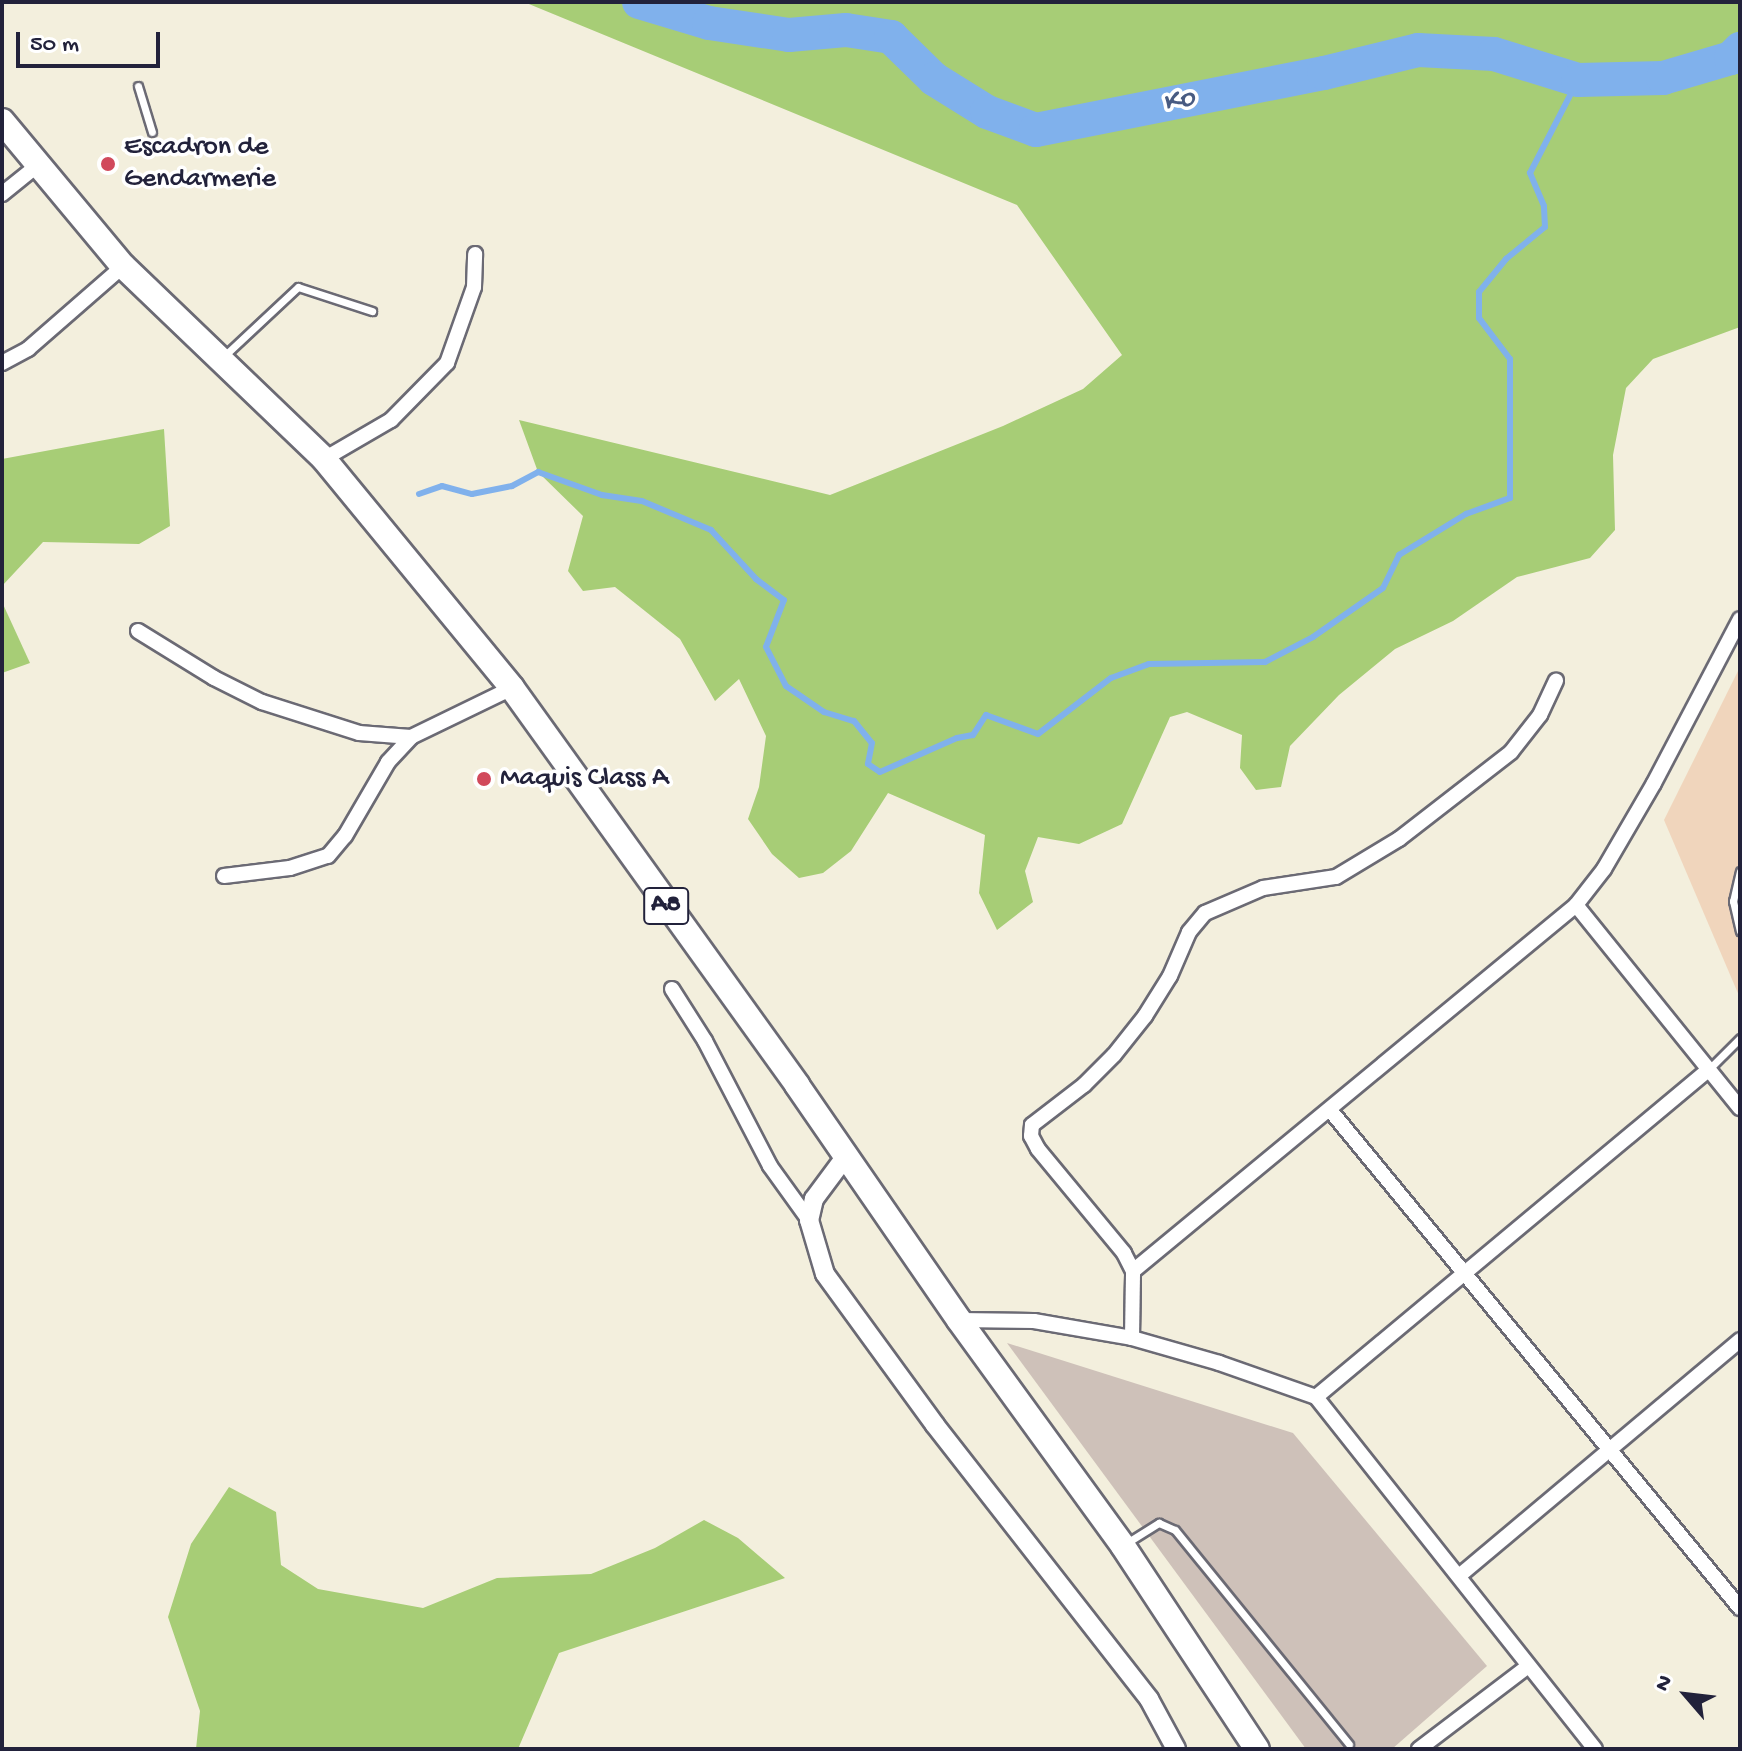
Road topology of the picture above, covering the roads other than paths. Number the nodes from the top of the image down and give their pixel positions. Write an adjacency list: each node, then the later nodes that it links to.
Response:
1 (138, 86): 3 (lane)
2 (4, 130): 4 (main road, A8)
3 (152, 132)
4 (38, 165): 5 (street); 7 (main road, A8)
5 (2, 194)
6 (475, 254): 11 (street)
7 (123, 266): 9 (main road, A8); 10 (street)
8 (372, 311): 9 (lane)
9 (221, 359): 11 (main road, A8)
10 (2, 363)
11 (324, 459): 15 (main road, A8)
12 (1740, 619): 19 (street)
13 (138, 631): 16 (street)
14 (1556, 681): 28 (street)
15 (512, 688): 16 (street); 26 (main road, A8)
16 (411, 737): 18 (street)
17 (1740, 871): 20 (lane)
18 (224, 876)
19 (1576, 905): 23 (street); 25 (street)
20 (1740, 931)
21 (672, 989): 27 (street)
22 (1740, 1038): 23 (lane)
23 (1708, 1070): 24 (street); 29 (street)
24 (1740, 1108)
25 (1330, 1110): 28 (street); 29 (street)
26 (846, 1156): 27 (street); 30 (main road, A8)
27 (809, 1220): 40 (street)
28 (1133, 1271): 31 (street)
29 (1464, 1274): 33 (street); 34 (street)
30 (959, 1320): 31 (street); 35 (main road, A8)
31 (1132, 1338): 33 (street)
32 (1740, 1340): 34 (street)
33 (1316, 1397): 36 (street)
34 (1608, 1451): 36 (street); 37 (street)
35 (1123, 1546): 39 (lane); 41 (main road, A8)
36 (1459, 1576): 38 (street)
37 (1740, 1608)
38 (1527, 1667): 42 (street); 43 (street)
39 (1349, 1744)
40 (1176, 1749)
41 (1257, 1749)
42 (1419, 1749)
43 (1595, 1749)

